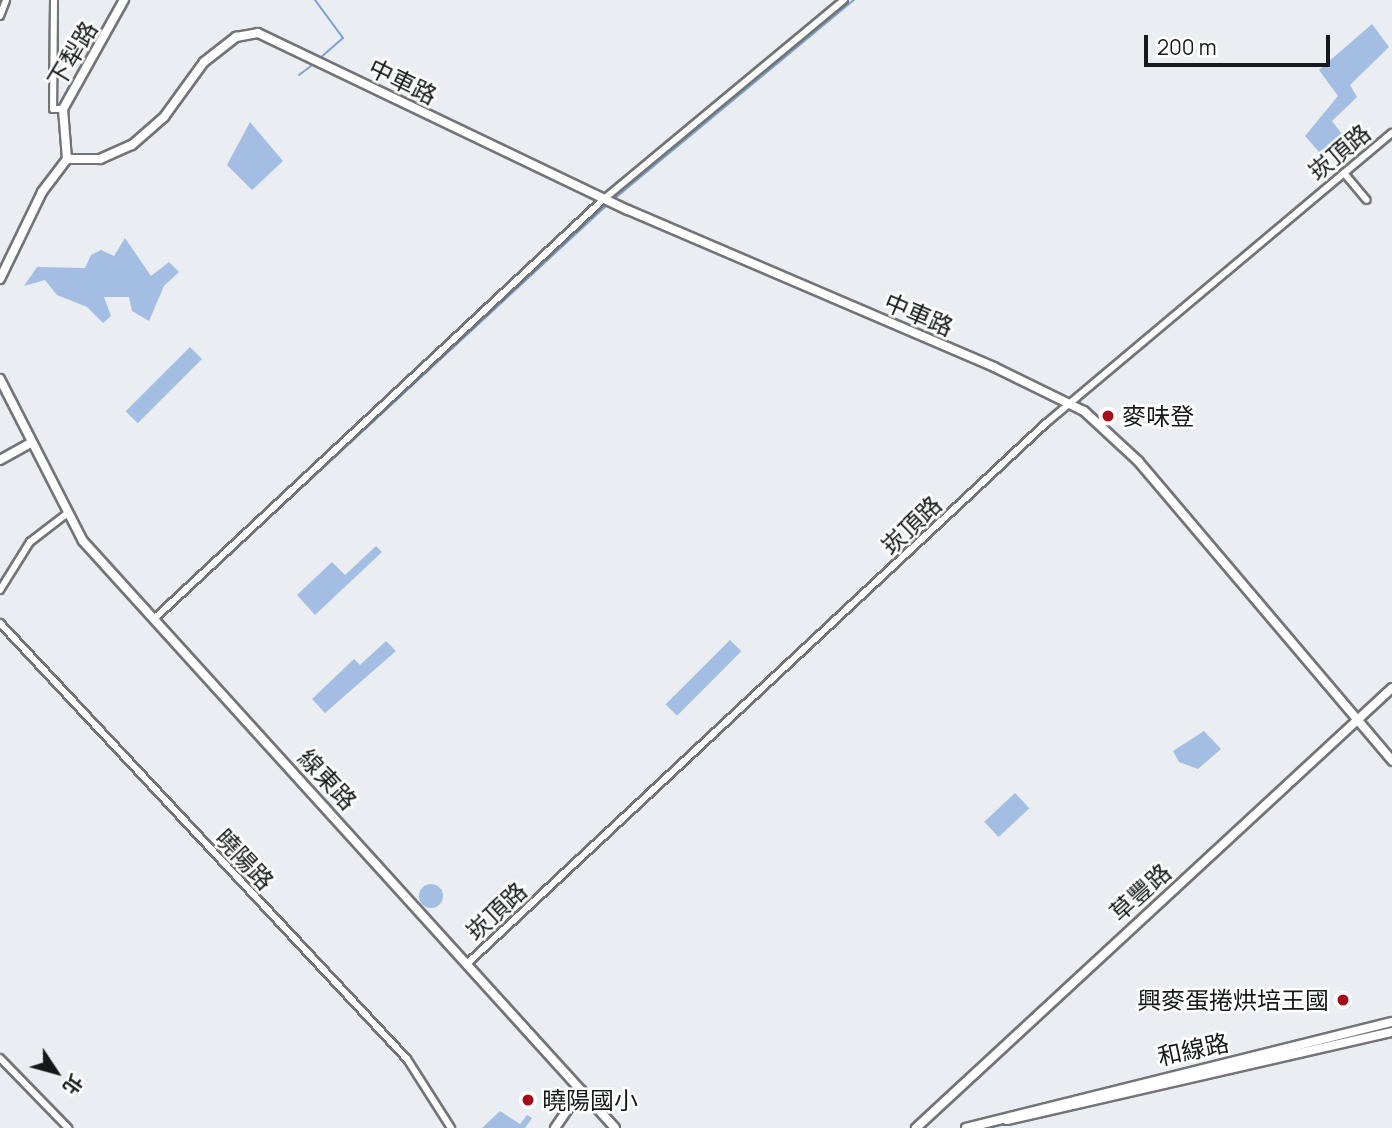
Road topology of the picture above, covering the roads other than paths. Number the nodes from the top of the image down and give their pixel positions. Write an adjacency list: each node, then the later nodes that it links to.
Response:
1 (6, 0): 5 (street)
2 (54, 0): 6 (street)
3 (124, 0): 6 (street, 下犁路)
4 (844, 0): 10 (street)
5 (0, 16)
6 (62, 109): 8 (street, 下犁路)
7 (1392, 133): 9 (street, 崁頂路)
8 (67, 159): 10 (street, 中車路); 12 (street)
9 (1344, 173): 11 (street); 14 (street, 崁頂路)
10 (604, 200): 14 (street, 中車路); 19 (street)
11 (1367, 200)
12 (0, 279)
13 (0, 379): 15 (street)
14 (1069, 402): 22 (street, 中車路); 24 (street, 崁頂路)
15 (31, 443): 16 (street); 17 (street, 線東路)
16 (0, 460)
17 (69, 512): 18 (street); 19 (street, 線東路)
18 (0, 590)
19 (154, 619): 24 (street, 線東路)
20 (0, 623): 31 (street, 曉陽路)
21 (1392, 688): 22 (street, 草豐路)
22 (1356, 719): 23 (street, 中車路); 34 (street, 草豐路)
23 (1392, 761)
24 (470, 961): 28 (street, 線東路)
25 (1392, 1022): 29 (street, 和線路)
26 (1392, 1032): 29 (street, 和線路)
27 (0, 1058): 30 (street)
28 (581, 1090): 32 (street); 33 (street, 線東路)
29 (1004, 1120): 35 (street, 和線路)
30 (68, 1128)
31 (451, 1128)
32 (555, 1128)
33 (615, 1128)
34 (916, 1128)
35 (966, 1128)

